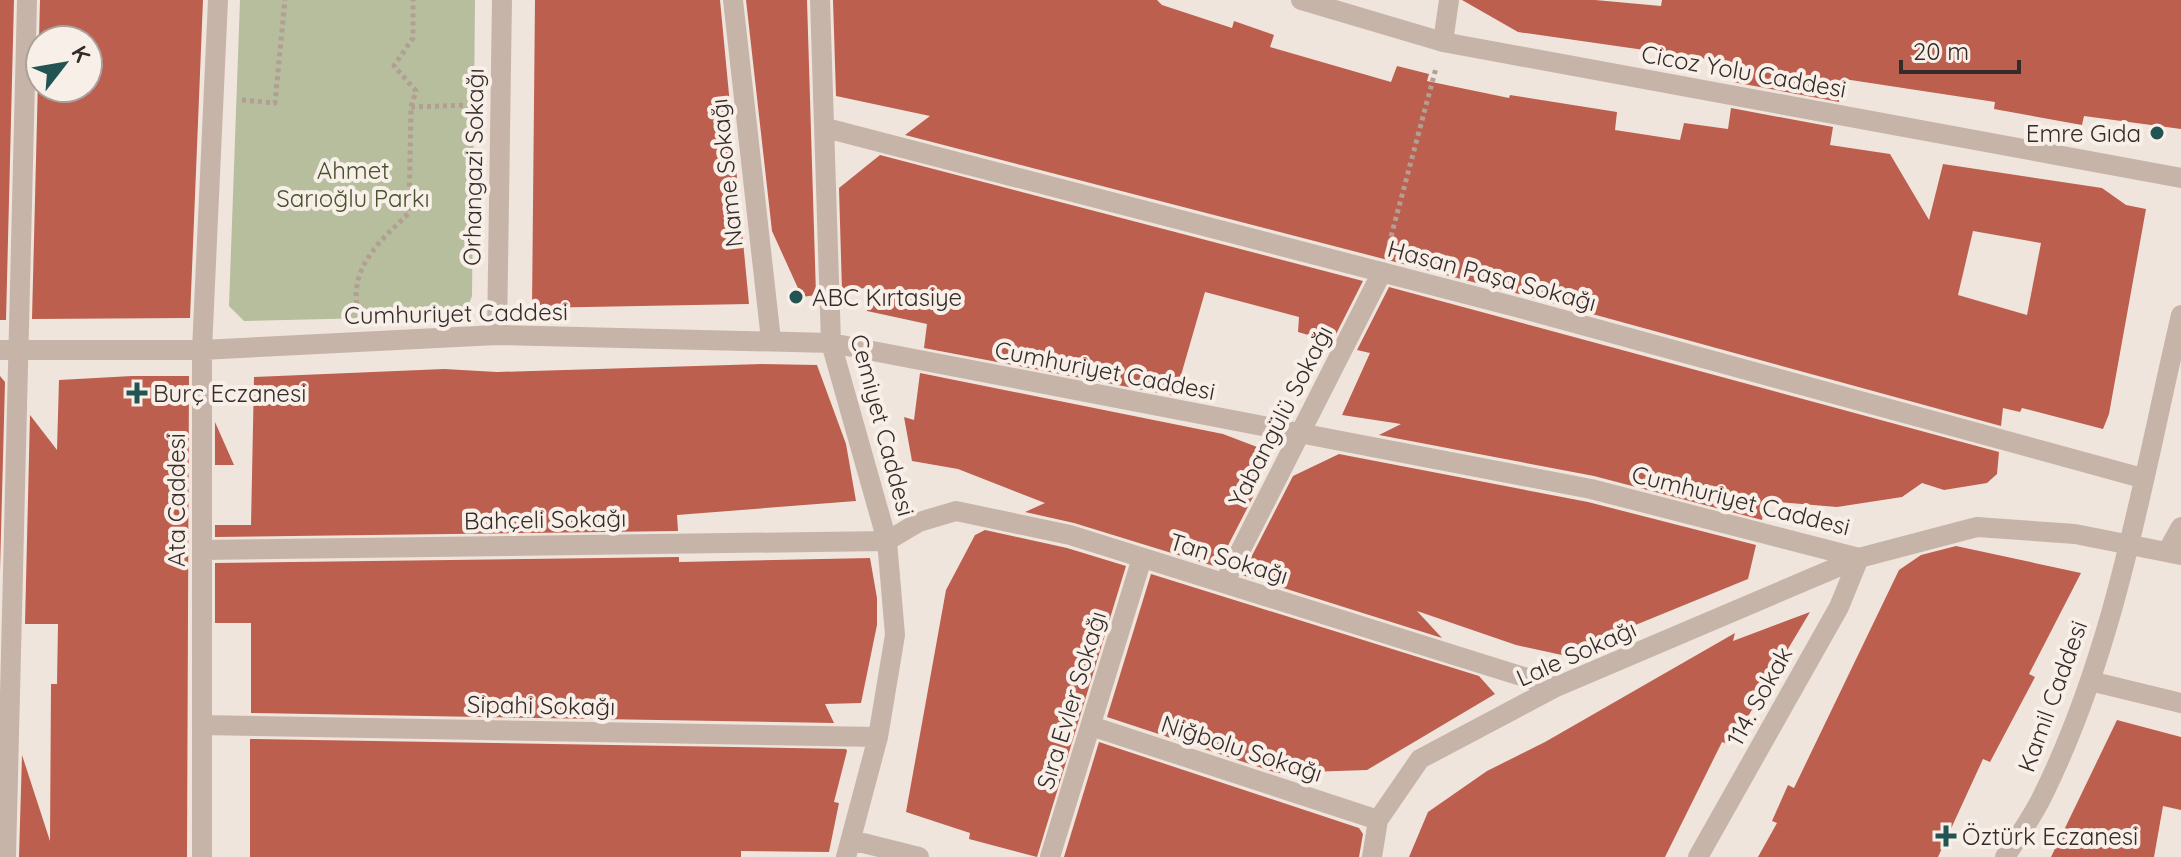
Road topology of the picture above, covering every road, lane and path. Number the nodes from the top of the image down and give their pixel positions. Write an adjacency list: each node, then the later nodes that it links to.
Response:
1 (27, 0): 22 (street)
2 (218, 0): 11 (street, Ata Caddesi)
3 (285, 0): 11 (path)
4 (413, 0): 13 (path)
5 (502, 0): 12 (street, Orhangazi Sokağı)
6 (733, 0): 20 (street, Name Sokağı)
7 (820, 0): 14 (street, Cemiyet Caddesi)
8 (1301, 0): 10 (street, Cicoz Yolu Caddesi)
9 (1449, 0): 10 (street)
10 (1443, 42): 15 (street, Cicoz Yolu Caddesi); 16 (path)
11 (213, 98): 23 (street, Ata Caddesi)
12 (499, 105): 13 (path); 18 (street, Orhangazi Sokağı)
13 (411, 107): 19 (path)
14 (826, 128): 16 (street, Hasan Paşa Sokağı); 21 (street, Cemiyet Caddesi)
15 (2181, 178)
16 (1382, 272): 24 (street, Yabangülü Sokağı); 25 (street, Hasan Paşa Sokağı)
17 (2181, 315): 25 (street, Kamil Caddesi)
18 (497, 335): 19 (street, Cumhuriyet Caddesi); 20 (street, Cumhuriyet Caddesi)
19 (364, 340): 23 (street, Cumhuriyet Caddesi)
20 (771, 340): 21 (street, Cumhuriyet Caddesi)
21 (831, 343): 24 (street, Cumhuriyet Caddesi); 27 (street, Cemiyet Caddesi)
22 (10, 350): 23 (street, Cumhuriyet Caddesi); 42 (street)
23 (202, 350): 29 (street, Ata Caddesi)
24 (1300, 434): 32 (street, Cumhuriyet Caddesi); 33 (street, Yabangülü Sokağı)
25 (2142, 478): 28 (street, Kamil Caddesi)
26 (2181, 527): 30 (street)
27 (887, 541): 29 (street, Bahçeli Sokağı); 31 (street, Tan Sokağı); 39 (street, Cemiyet Caddesi)
28 (2129, 546): 30 (street, Cumhuriyet Caddesi); 32 (street, Cumhuriyet Caddesi); 34 (street, Kamil Caddesi)
29 (203, 550): 37 (street, Ata Caddesi)
30 (2174, 553)
31 (1142, 558): 33 (street, Tan Sokağı); 38 (street, Sıra Evler Sokağı)
32 (1859, 558): 35 (street, Lale Sokağı); 47 (street, 114. Sokak)
33 (1224, 583): 35 (street, Tan Sokağı)
34 (2090, 681): 36 (street); 48 (street, Kamil Caddesi)
35 (1556, 687): 40 (street, Lale Sokağı)
36 (2181, 703)
37 (202, 725): 39 (street, Sipahi Sokağı); 43 (street, Ata Caddesi)
38 (1091, 726): 40 (street, Niğbolu Sokağı); 45 (street, Sıra Evler Sokağı)
39 (878, 737): 41 (street, Cemiyet Caddesi)
40 (1378, 820): 46 (street, Lale Sokağı)
41 (849, 849): 44 (street)
42 (6, 857)
43 (202, 857)
44 (919, 857)
45 (1050, 857)
46 (1372, 857)
47 (1698, 857)
48 (2005, 857)

